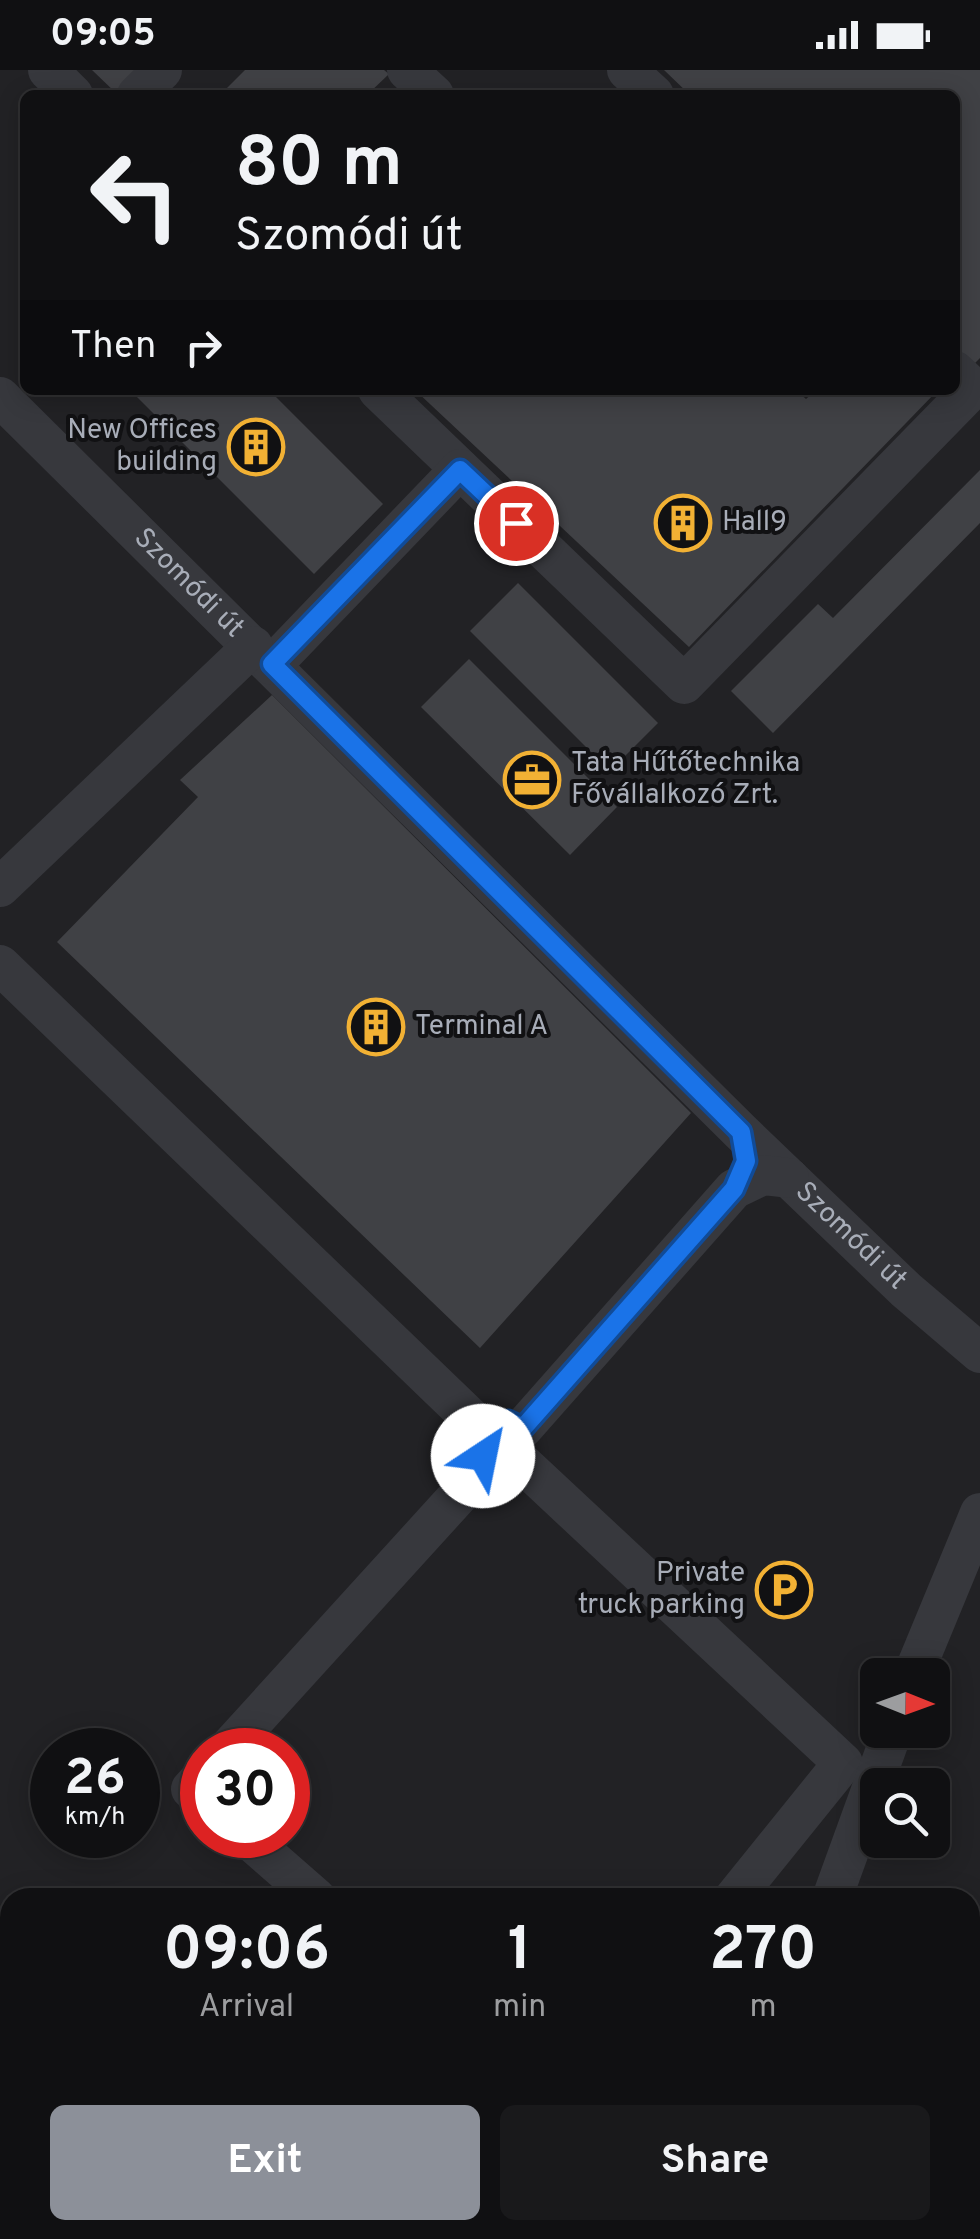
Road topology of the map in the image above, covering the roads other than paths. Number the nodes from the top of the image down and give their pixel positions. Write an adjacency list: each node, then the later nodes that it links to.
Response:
1 (48, 70): 4 (street)
2 (162, 70): 5 (street)
3 (627, 70): 6 (street)
4 (68, 90)
5 (143, 90)
6 (649, 90)
7 (383, 395): 10 (street)
8 (955, 395): 10 (street)
9 (0, 396): 11 (street, Szomódi út)
10 (460, 470): 11 (street)
11 (263, 655): 12 (street); 14 (street, Szomódi út)
12 (0, 887)
13 (0, 965): 18 (street)
14 (741, 1132): 15 (street, Szomódi út); 16 (street)
15 (789, 1178): 16 (street); 17 (street, Szomódi út)
16 (734, 1189): 18 (street)
17 (980, 1353)
18 (505, 1447): 21 (street); 25 (street)
19 (980, 1513): 20 (street)
20 (921, 1658)
21 (247, 1728)
22 (886, 1748): 26 (street)
23 (270, 1858): 24 (street)
24 (305, 1888)
25 (742, 1888)
26 (836, 1888)

